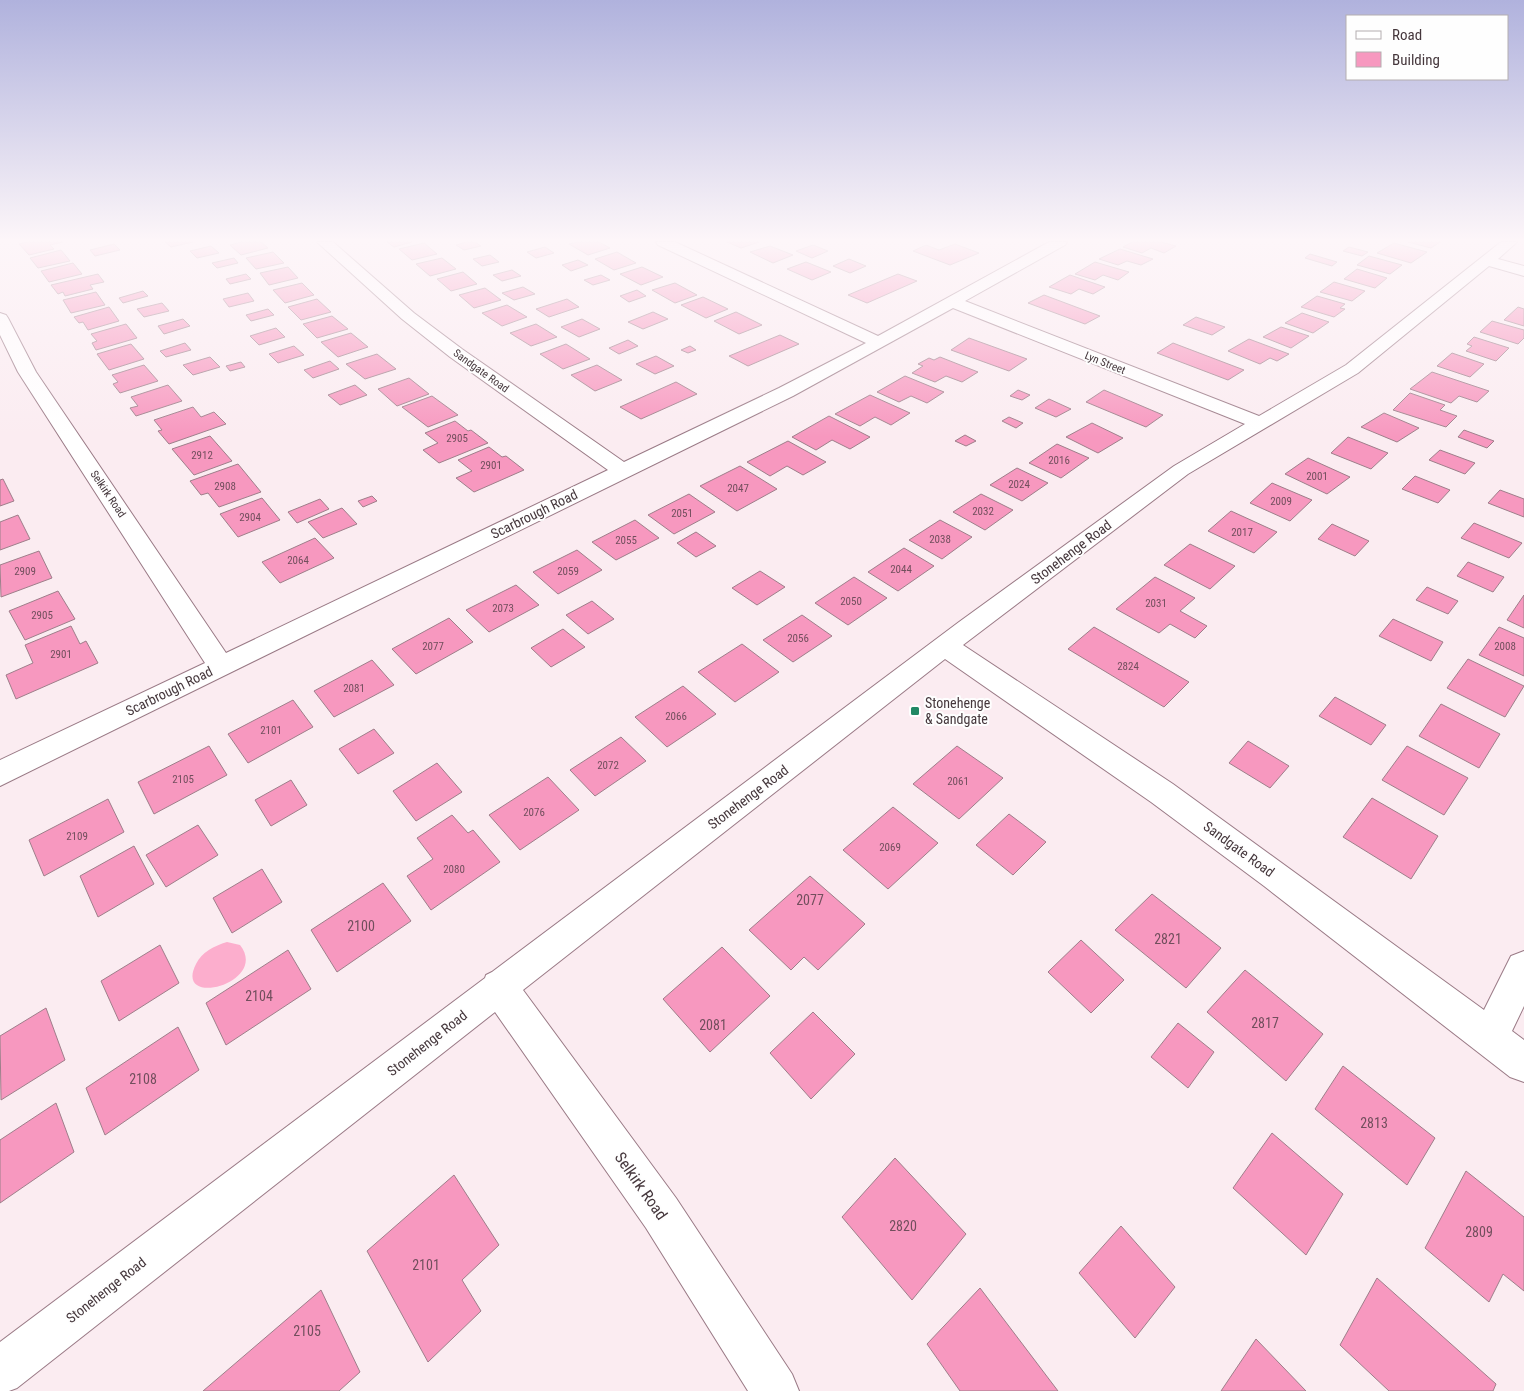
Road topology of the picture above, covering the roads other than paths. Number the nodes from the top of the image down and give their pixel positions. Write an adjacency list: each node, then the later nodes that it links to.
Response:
1 (398, 307): 9 (street, Sandgate Road)
2 (802, 307): 7 (street)
3 (943, 307): 7 (street, Scarbrough Road)
4 (964, 307): 8 (street, Lyn Street)
5 (1430, 307): 8 (street, Stonehenge Road)
6 (0, 318): 11 (street, Selkirk Road)
7 (879, 343): 9 (street, Scarbrough Road)
8 (1259, 423): 10 (street, Stonehenge Road)
9 (623, 471): 11 (street, Scarbrough Road)
10 (945, 646): 14 (street, Stonehenge Road); 15 (street, Sandgate Road)
11 (221, 666): 12 (street, Scarbrough Road)
12 (0, 774)
13 (1524, 968): 15 (street)
14 (499, 988): 17 (street, Stonehenge Road); 18 (street, Selkirk Road)
15 (1490, 1037): 16 (street, Sandgate Road)
16 (1524, 1063)
17 (0, 1371)
18 (775, 1391)

